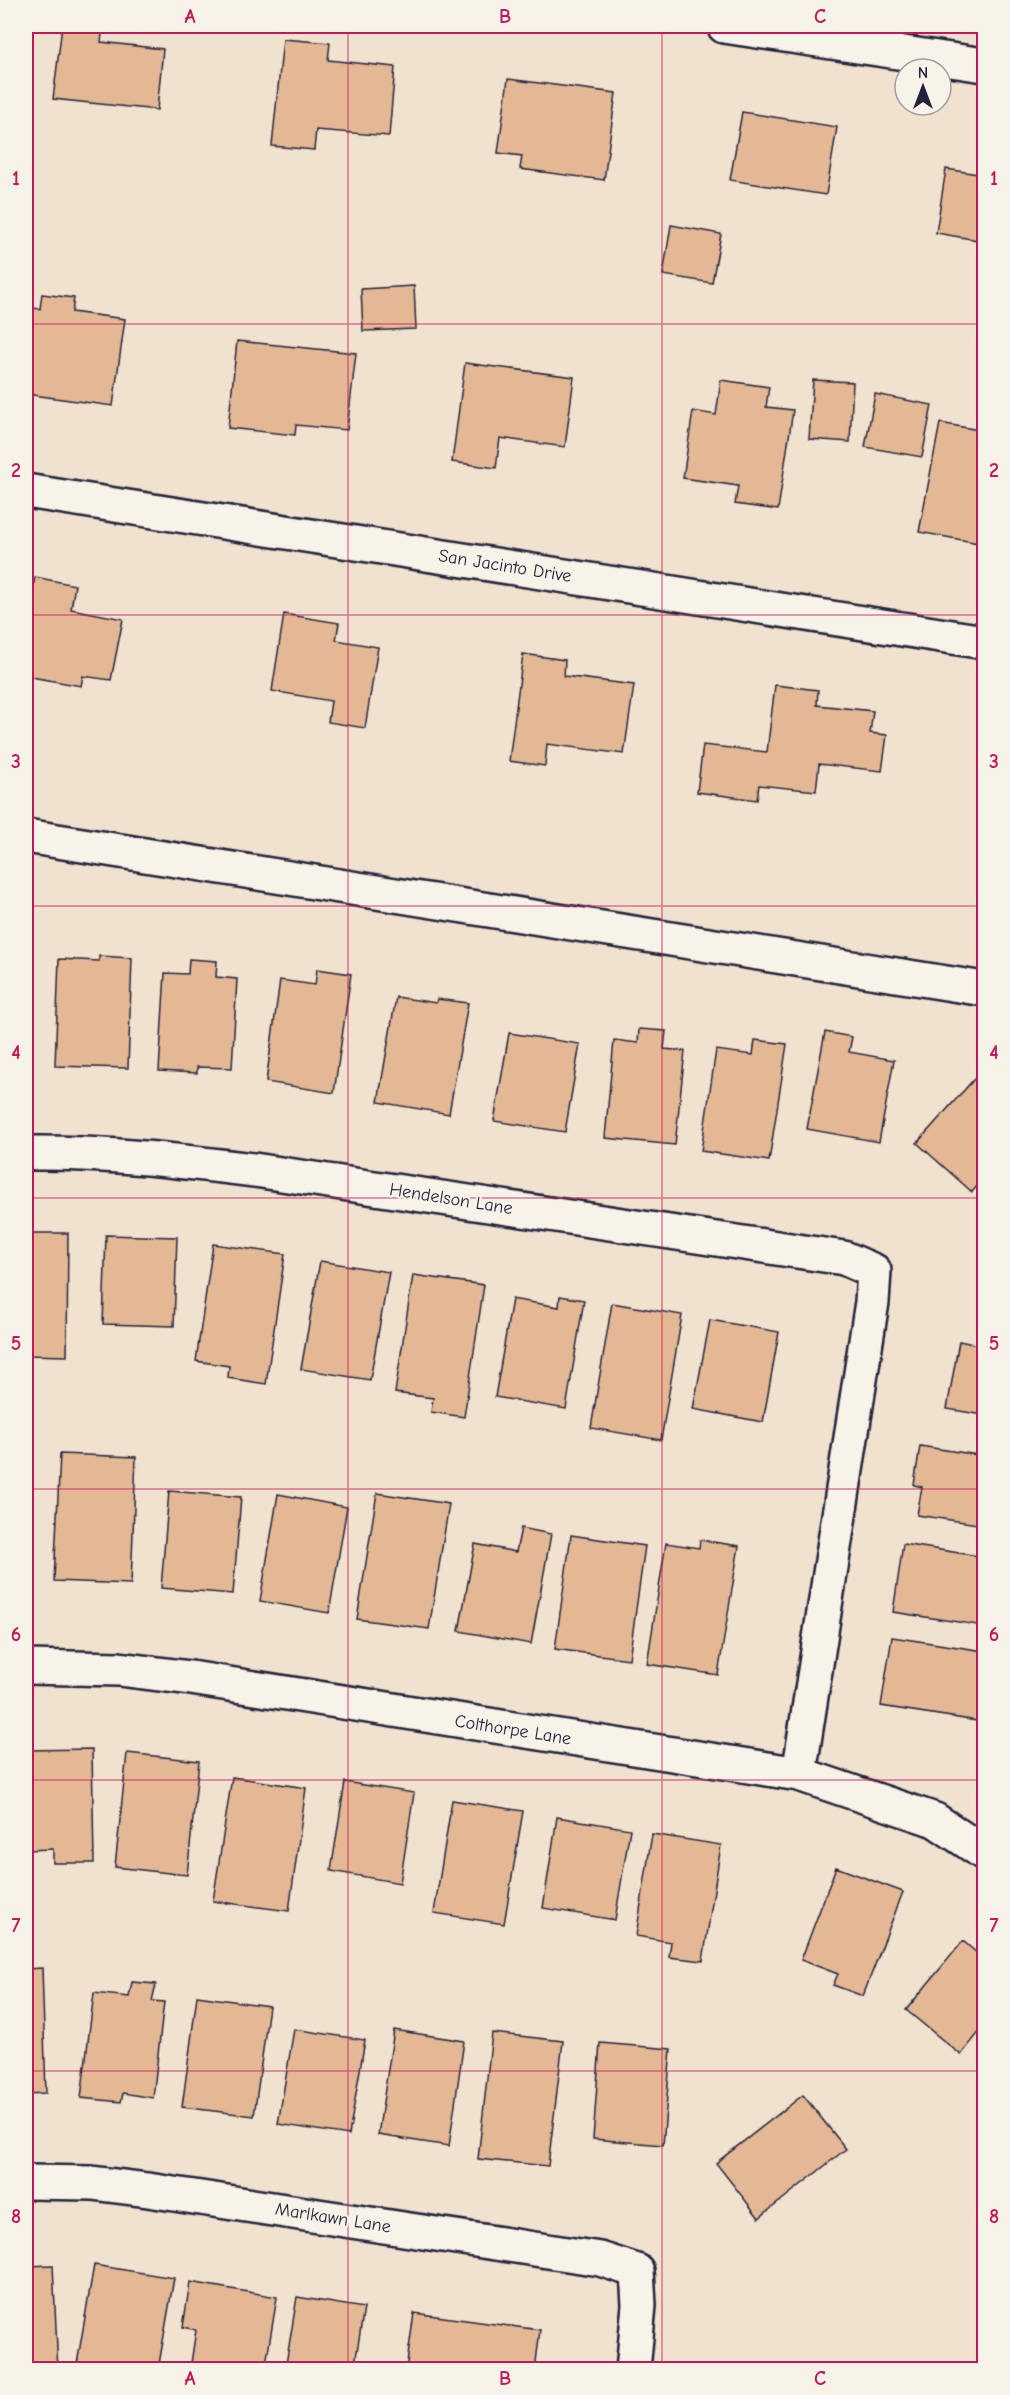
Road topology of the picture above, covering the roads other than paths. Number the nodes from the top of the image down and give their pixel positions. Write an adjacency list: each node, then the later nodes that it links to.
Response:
1 (724, 26): 2 (street)
2 (984, 65)
3 (26, 491): 4 (street, San Jacinto Drive)
4 (984, 642)
5 (26, 836): 6 (street)
6 (984, 989)
7 (26, 1153): 9 (street, Hendelson Lane)
8 (26, 1667): 9 (street, Colthorpe Lane)
9 (799, 1774): 10 (street, Colthorpe Lane)
10 (984, 1853)
11 (26, 2182): 12 (street, Marlkawn Lane)
12 (633, 2370)

